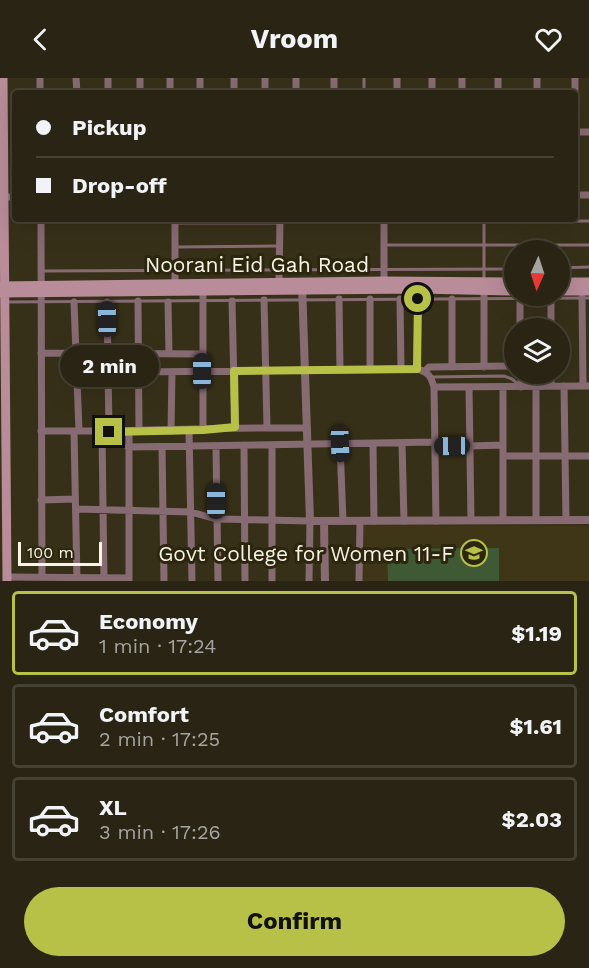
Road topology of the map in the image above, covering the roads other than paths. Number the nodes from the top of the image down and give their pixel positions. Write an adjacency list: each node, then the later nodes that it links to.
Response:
1 (3, 78): 2 (main road)
2 (4, 197): 3 (street); 34 (main road)
3 (12, 197)
4 (41, 222): 19 (street)
5 (175, 222): 13 (street)
6 (280, 222): 12 (street)
7 (384, 222): 9 (street)
8 (484, 222): 10 (lane)
9 (384, 245): 10 (lane); 18 (street)
10 (484, 245): 11 (lane); 16 (lane)
11 (589, 245)
12 (280, 246): 13 (lane); 21 (street)
13 (176, 247): 20 (street)
14 (589, 267): 15 (lane)
15 (570, 268)
16 (485, 269): 17 (lane); 18 (lane); 29 (lane)
17 (504, 269)
18 (385, 270): 21 (lane); 22 (street)
19 (41, 271): 20 (lane); 28 (street)
20 (175, 271): 21 (lane); 26 (street)
21 (279, 271): 23 (street)
22 (384, 281): 29 (main road, Noorani Eid Gah Road); 31 (main road, Noorani Eid Gah Road)
23 (279, 282): 26 (main road, Noorani Eid Gah Road); 31 (main road, Noorani Eid Gah Road)
24 (570, 282): 25 (main road)
25 (589, 282)
26 (175, 283): 28 (main road, Noorani Eid Gah Road)
27 (504, 285): 29 (main road, Noorani Eid Gah Road)
28 (41, 288): 30 (main road, Noorani Eid Gah Road); 34 (main road, Noorani Eid Gah Road); 45 (street)
29 (484, 290): 35 (main road, Noorani Eid Gah Road); 36 (main road, Noorani Eid Gah Road); 42 (lane); 59 (street)
30 (203, 291): 31 (main road, Noorani Eid Gah Road); 50 (street)
31 (303, 291): 36 (main road, Noorani Eid Gah Road); 39 (lane); 43 (lane); 62 (street)
32 (570, 291): 33 (main road)
33 (589, 291)
34 (3, 292): 45 (lane); 128 (main road)
35 (504, 293)
36 (418, 294): 41 (lane); 42 (lane); 69 (street)
37 (570, 298): 38 (lane)
38 (586, 298): 72 (street)
39 (339, 299): 40 (lane); 63 (street)
40 (370, 299): 41 (lane); 60 (street)
41 (400, 299): 61 (street)
42 (452, 299): 58 (street)
43 (264, 300): 44 (lane); 66 (street)
44 (232, 301): 50 (lane); 65 (street)
45 (40, 302): 46 (lane); 51 (street)
46 (74, 302): 47 (lane); 52 (street)
47 (107, 302): 48 (lane); 53 (street)
48 (138, 302): 49 (lane); 54 (street)
49 (168, 302): 50 (lane); 55 (street)
50 (202, 302): 56 (street)
51 (40, 353): 52 (street); 83 (street)
52 (76, 353): 53 (street); 84 (street)
53 (108, 354): 54 (street); 88 (street)
54 (139, 354): 55 (street); 67 (street)
55 (169, 354): 56 (street)
56 (202, 354): 64 (street)
57 (504, 366): 59 (street)
58 (452, 367): 59 (street); 69 (street)
59 (484, 367)
60 (370, 369): 61 (street); 63 (street)
61 (401, 369): 69 (street)
62 (305, 370): 63 (street); 66 (street); 80 (street)
63 (340, 370)
64 (202, 371): 65 (street); 68 (street); 82 (street)
65 (234, 371): 66 (street); 78 (street)
66 (266, 371): 79 (street)
67 (139, 372): 68 (street); 86 (street)
68 (172, 372): 87 (street)
69 (425, 372): 73 (street); 76 (lane)
70 (551, 386): 71 (street); 77 (street)
71 (564, 386): 72 (street); 104 (street)
72 (586, 386)
73 (434, 387): 74 (street); 92 (street)
74 (469, 387): 75 (street); 97 (street)
75 (502, 387): 76 (street); 96 (street)
76 (521, 387): 77 (street)
77 (536, 387): 103 (street)
78 (235, 427): 79 (street); 82 (street)
79 (267, 427): 80 (street)
80 (307, 428): 95 (street)
81 (189, 430): 82 (street); 87 (street); 100 (street)
82 (203, 430)
83 (41, 431): 84 (street); 107 (street)
84 (76, 431): 88 (street); 106 (street)
85 (129, 431): 86 (street); 88 (street); 98 (street)
86 (139, 431): 87 (street)
87 (171, 431)
88 (106, 432): 109 (street)
89 (402, 443): 91 (street); 92 (street); 126 (street)
90 (340, 444): 91 (street); 95 (street); 123 (street)
91 (373, 444): 125 (street)
92 (435, 444): 97 (street); 127 (street)
93 (244, 445): 94 (street); 101 (street); 114 (street)
94 (272, 445): 95 (street); 115 (street)
95 (307, 445): 121 (street)
96 (504, 445): 97 (street); 102 (street)
97 (470, 446): 116 (street)
98 (128, 447): 99 (street); 110 (street)
99 (162, 447): 100 (street); 111 (street)
100 (189, 447): 101 (street); 112 (street)
101 (216, 447): 113 (street)
102 (504, 456): 103 (street); 117 (street)
103 (536, 456): 104 (street); 118 (street)
104 (564, 456): 105 (street); 119 (street)
105 (589, 456)
106 (75, 499): 107 (street); 108 (street)
107 (41, 500): 129 (street)
108 (76, 509): 109 (street); 130 (street)
109 (103, 510): 110 (street); 131 (street)
110 (128, 510): 111 (street); 132 (street)
111 (163, 511): 112 (street); 133 (street)
112 (191, 512): 113 (street); 134 (street)
113 (216, 519): 114 (street); 135 (street)
114 (245, 520): 115 (street); 136 (street)
115 (272, 520): 121 (street); 137 (street)
116 (471, 520): 117 (street); 127 (street)
117 (503, 520): 118 (street)
118 (536, 520): 119 (street)
119 (566, 520): 120 (street)
120 (589, 520)
121 (310, 521): 122 (street); 138 (street)
122 (324, 521): 123 (street); 139 (street)
123 (343, 521): 124 (street)
124 (360, 521): 125 (street); 140 (street)
125 (374, 521): 126 (street)
126 (404, 521): 127 (street)
127 (436, 521)
128 (7, 579): 129 (street)
129 (42, 579): 130 (street)
130 (77, 579): 131 (street)
131 (104, 579): 132 (street)
132 (129, 579)
133 (164, 581)
134 (192, 581)
135 (218, 581)
136 (245, 581)
137 (272, 581)
138 (309, 581)
139 (325, 581)
140 (359, 581)

